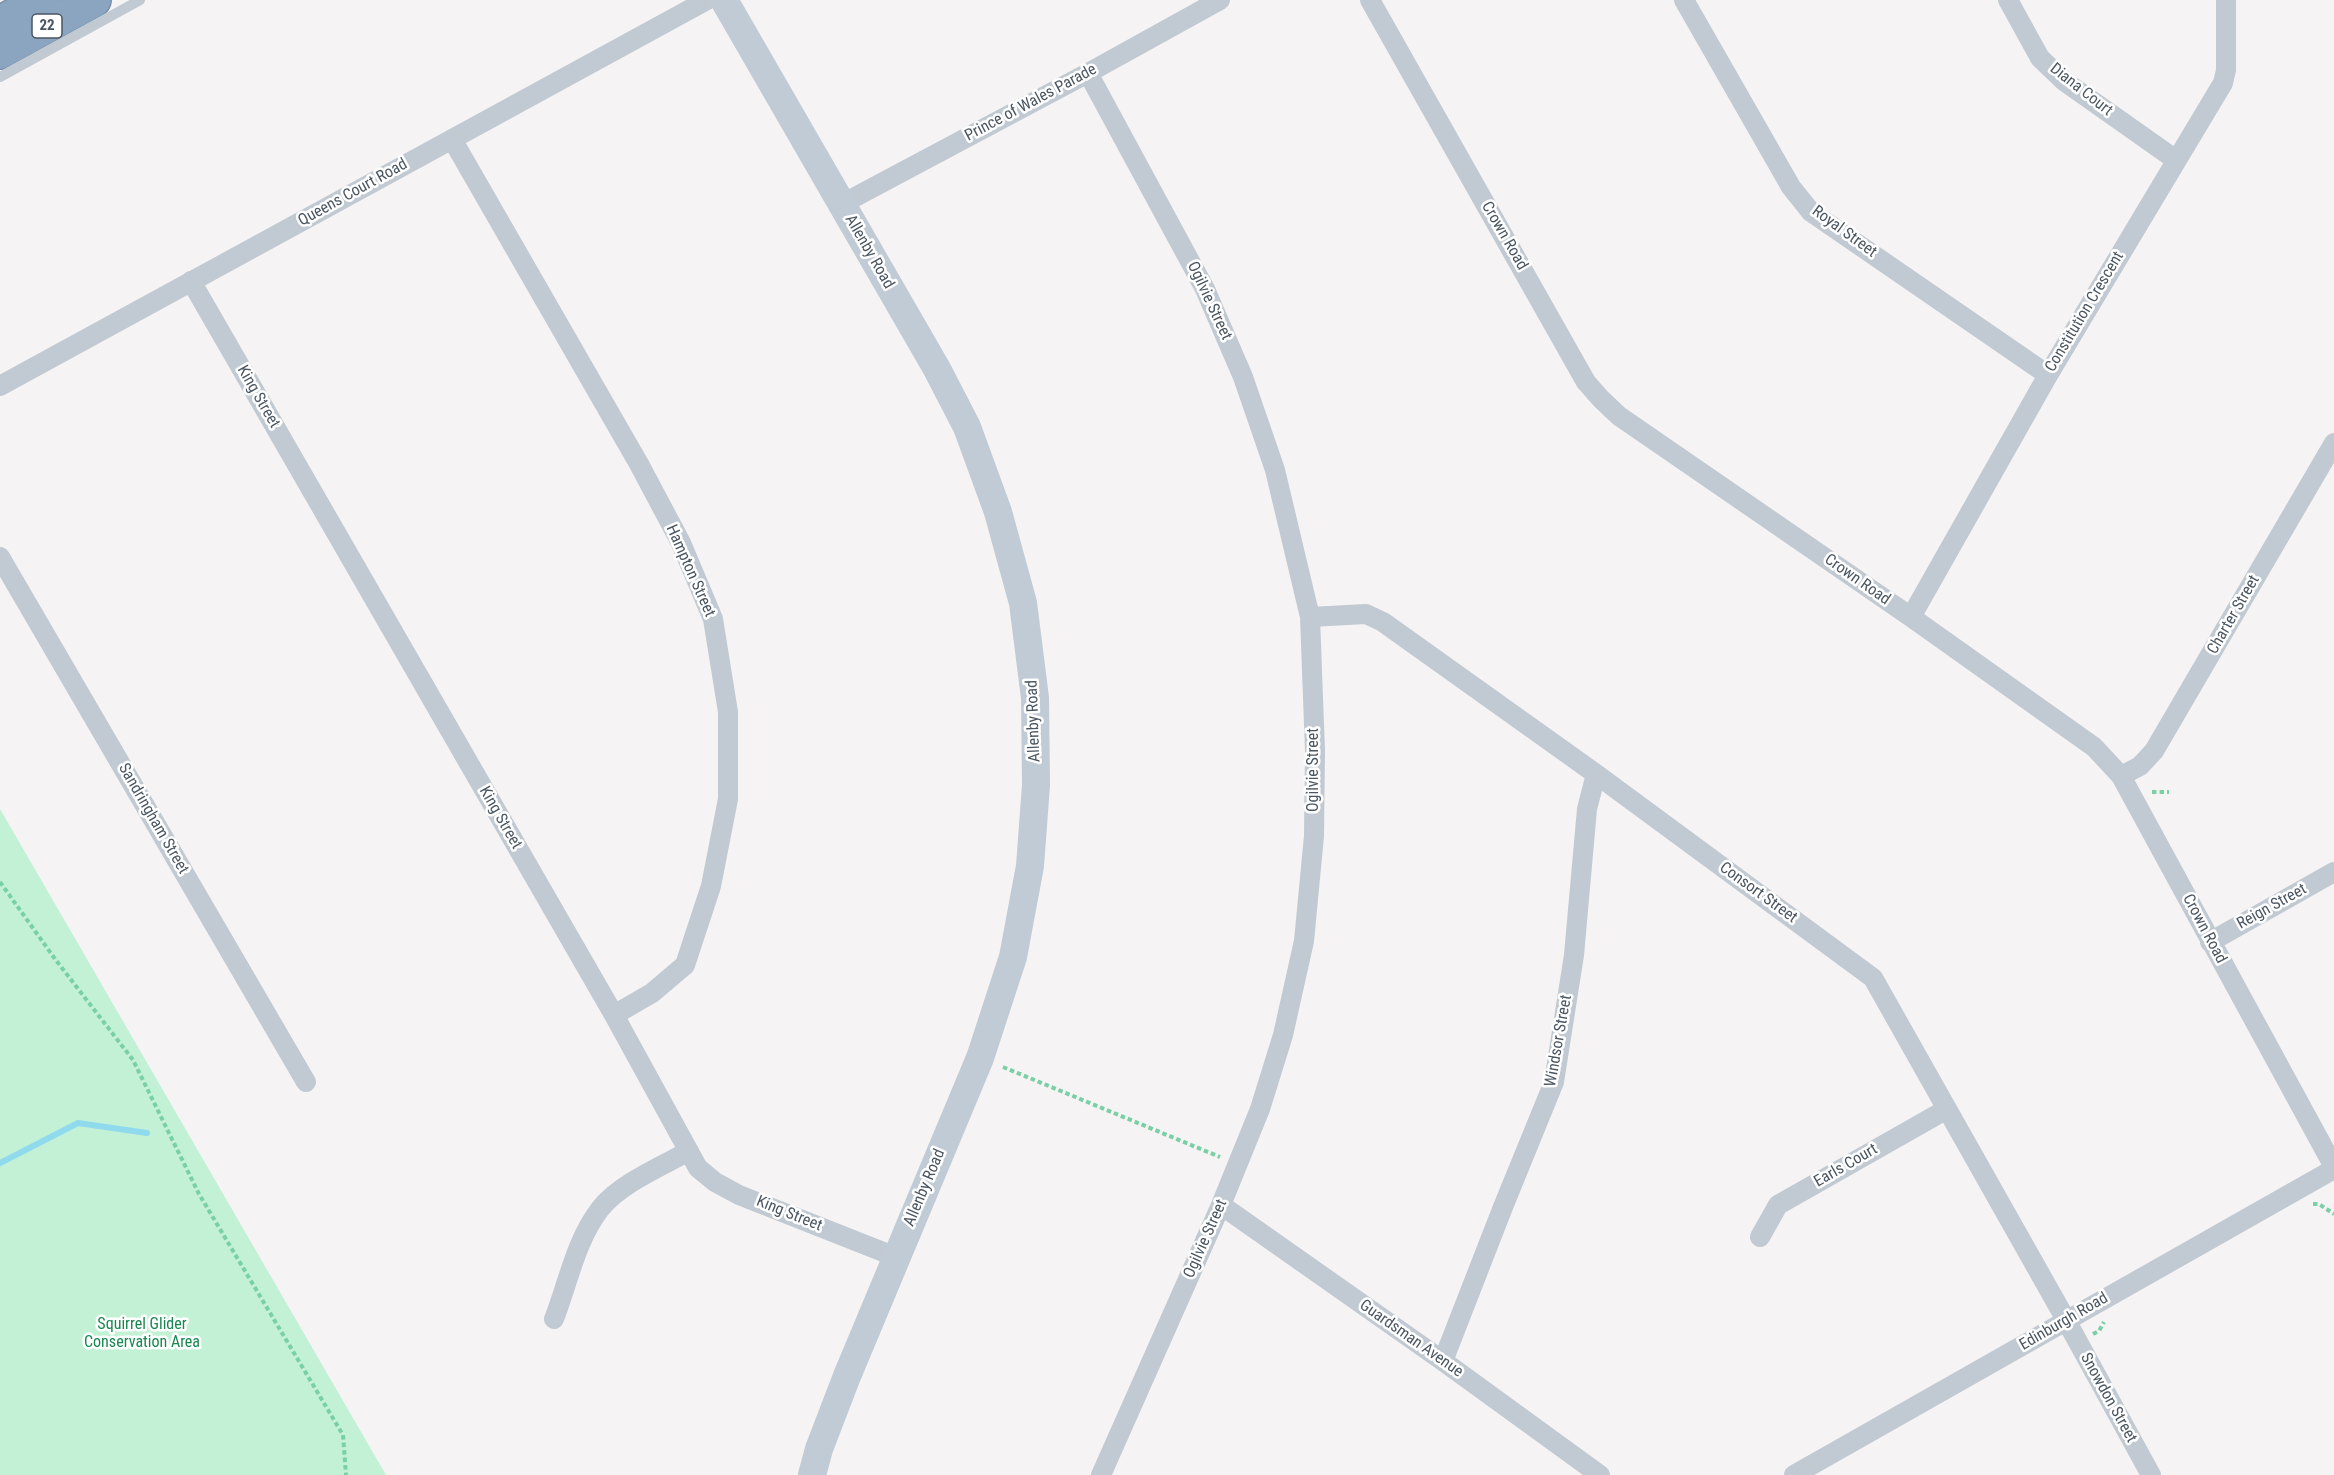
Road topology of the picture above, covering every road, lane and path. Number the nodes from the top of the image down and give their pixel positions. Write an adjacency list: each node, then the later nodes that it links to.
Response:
1 (42, 0): 11 (highway, 22)
2 (94, 0): 12 (highway, 22)
3 (140, 0): 14 (lane)
4 (707, 0): 15 (street, Queens Court Road)
5 (724, 0): 17 (main road, Allenby Road)
6 (1220, 0): 13 (street, Prince of Wales Parade)
7 (1370, 0): 24 (street, Crown Road)
8 (1684, 0): 19 (street, Royal Street)
9 (2008, 0): 16 (street, Diana Court)
10 (2226, 0): 16 (street, Constitution Crescent)
11 (0, 23)
12 (0, 52)
13 (1088, 73): 17 (street, Prince of Wales Parade); 23 (street, Ogilvie Street)
14 (0, 77)
15 (452, 139): 18 (street, Queens Court Road); 32 (street, Hampton Street)
16 (2176, 160): 19 (street, Constitution Crescent)
17 (842, 204): 33 (main road, Allenby Road)
18 (191, 281): 20 (street, Queens Court Road); 32 (street, King Street)
19 (2048, 375): 24 (street, Constitution Crescent)
20 (0, 386)
21 (2334, 443): 26 (street, Charter Street)
22 (0, 557): 34 (street, Sandringham Street)
23 (1310, 617): 25 (street, Consort Street); 37 (street, Ogilvie Street)
24 (1911, 617): 26 (street, Crown Road)
25 (1596, 774): 35 (street, Consort Street); 44 (street, Windsor Street)
26 (2121, 776): 31 (street, Crown Road)
27 (2150, 792): 28 (path)
28 (2169, 792)
29 (2334, 872): 31 (street, Reign Street)
30 (0, 882): 45 (path)
31 (2210, 942): 38 (street, Crown Road)
32 (614, 1015): 36 (street, King Street)
33 (980, 1058): 37 (path); 41 (main road, Allenby Road)
34 (306, 1082)
35 (1947, 1109): 40 (street, Earls Court); 43 (street, Consort Street)
36 (689, 1151): 41 (street, King Street); 42 (street)
37 (1237, 1164): 39 (street, Ogilvie Street)
38 (2334, 1168): 43 (street, Edinburgh Road)
39 (1221, 1205): 44 (street, Guardsman Avenue); 47 (street, Ogilvie Street)
40 (1760, 1237)
41 (896, 1257): 46 (main road, Allenby Road)
42 (554, 1319)
43 (2066, 1321): 49 (street, Edinburgh Road); 50 (street, Snowdon Street)
44 (1443, 1361): 48 (street, Guardsman Avenue)
45 (346, 1475)
46 (812, 1475)
47 (1101, 1475)
48 (1599, 1475)
49 (1794, 1475)
50 (2151, 1475)

